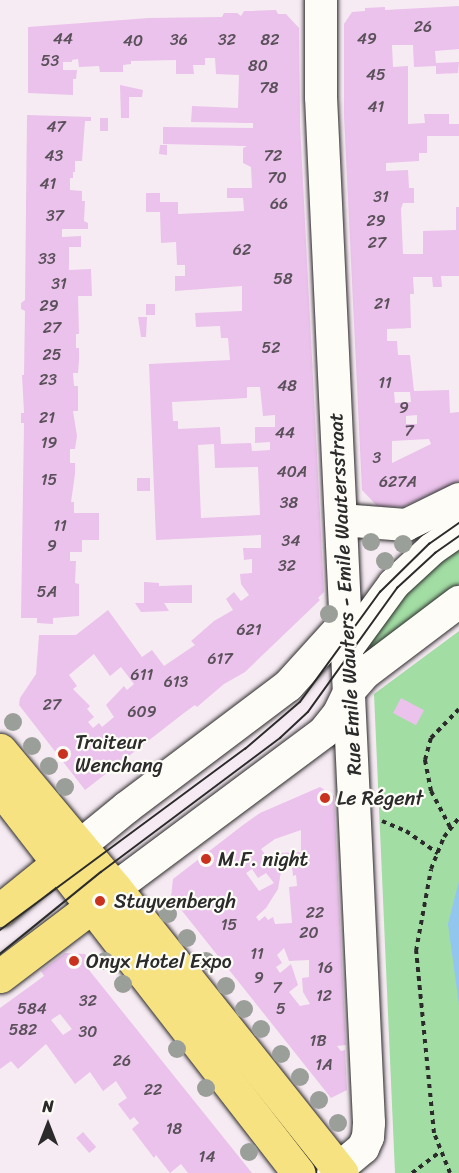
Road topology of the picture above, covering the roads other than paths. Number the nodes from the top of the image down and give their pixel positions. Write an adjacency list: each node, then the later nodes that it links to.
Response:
1 (321, 0): 3 (street, Rue Emile Wauters - Emile Wautersstraat)
2 (459, 499): 3 (street)
3 (341, 520): 6 (street, Rue Emile Wauters - Emile Wautersstraat)
4 (459, 530): 6 (street)
5 (459, 602): 7 (street)
6 (347, 635): 7 (street, Rue Emile Wauters - Emile Wautersstraat); 10 (street)
7 (350, 690): 11 (street); 14 (street, Rue Emile Wauters - Emile Wautersstraat)
8 (0, 750): 10 (main road)
9 (0, 788): 10 (main road)
10 (69, 854): 11 (main road); 12 (main road)
11 (103, 898): 13 (main road); 14 (main road); 15 (main road)
12 (0, 910)
13 (0, 976)
14 (338, 1171)
15 (299, 1173)

